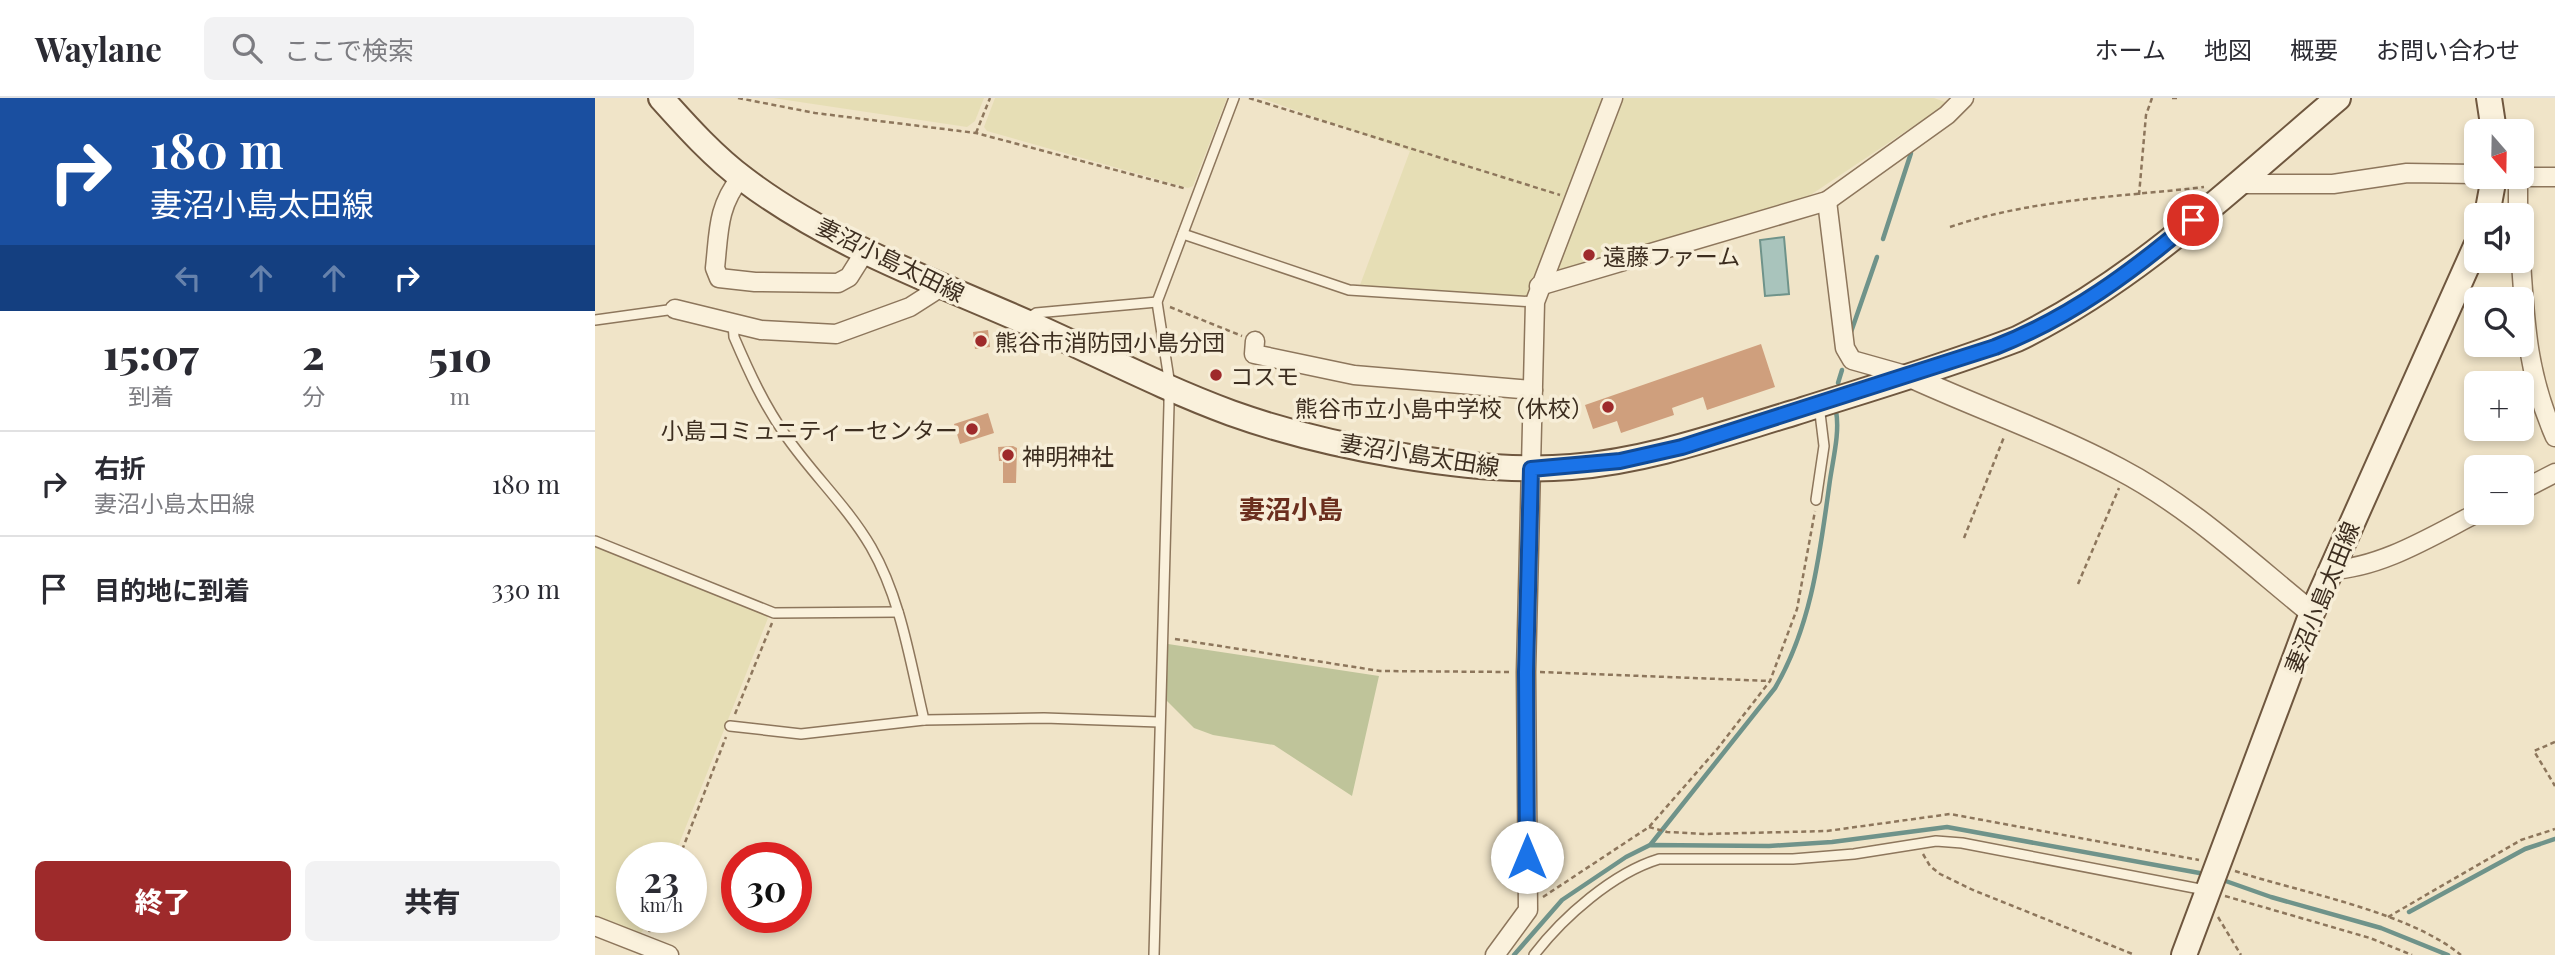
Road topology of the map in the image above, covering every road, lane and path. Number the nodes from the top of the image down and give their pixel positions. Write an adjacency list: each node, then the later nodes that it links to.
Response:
1 (661, 98): 16 (main road, 妻沼小島太田線)
2 (738, 98): 14 (path)
3 (990, 98): 14 (path)
4 (1234, 98): 20 (lane)
5 (1249, 98): 22 (path)
6 (1613, 98): 22 (street)
7 (1964, 98): 23 (street)
8 (2152, 98): 21 (path)
9 (2172, 98): 10 (path)
10 (2179, 98)
11 (2338, 98): 19 (main road, 妻沼小島太田線)
12 (2489, 98): 13 (main road)
13 (2492, 119)
14 (977, 132): 20 (path)
15 (2464, 174): 19 (street)
16 (741, 177): 26 (main road, 妻沼小島太田線); 26 (street)
17 (2534, 177): 18 (street)
18 (2555, 177)
19 (2235, 184): 21 (path); 37 (main road, 妻沼小島太田線)
20 (1199, 192): 25 (lane)
21 (2139, 195): 24 (path)
22 (1573, 200): 30 (street)
23 (1826, 201): 30 (street); 37 (street)
24 (1950, 227)
25 (1183, 234): 30 (lane); 31 (lane)
26 (866, 250): 29 (main road, 妻沼小島太田線)
27 (2464, 273): 51 (main road, 妻沼小島太田線)
28 (2522, 273): 42 (street)
29 (940, 284): 34 (main road, 妻沼小島太田線); 35 (street)
30 (1537, 294): 39 (street)
31 (1157, 302): 34 (lane); 36 (path); 38 (lane)
32 (675, 309): 33 (lane); 35 (street)
33 (595, 320)
34 (1025, 322): 38 (main road, 妻沼小島太田線)
35 (733, 324): 53 (lane)
36 (1255, 341): 39 (street)
37 (1909, 376): 40 (main road, 妻沼小島太田線); 41 (street)
38 (1169, 389): 43 (main road, 妻沼小島太田線); 55 (lane)
39 (1533, 390): 43 (street)
40 (1819, 404): 43 (main road, 妻沼小島太田線); 47 (lane)
41 (2011, 418): 44 (street); 49 (path)
42 (2555, 437)
43 (1531, 469): 56 (street)
44 (2126, 472): 52 (path); 54 (street)
45 (2555, 473): 46 (street)
46 (2534, 484)
47 (1817, 500): 57 (path)
48 (2464, 519): 51 (street)
49 (1964, 538)
50 (595, 541): 53 (lane)
51 (2330, 570): 54 (main road, 妻沼小島太田線)
52 (2078, 584)
53 (898, 612): 58 (lane)
54 (2312, 613): 65 (main road, 妻沼小島太田線)
55 (1161, 637): 56 (path); 59 (lane)
56 (1526, 672): 57 (path); 66 (street)
57 (1770, 681): 66 (path)
58 (924, 720): 59 (lane); 60 (lane)
59 (1159, 722): 70 (lane)
60 (730, 726)
61 (2555, 742): 62 (path)
62 (2555, 786)
63 (2555, 829): 67 (path)
64 (1920, 844): 65 (lane); 72 (lane); 73 (path)
65 (2209, 887): 74 (main road, 妻沼小島太田線); 75 (path); 76 (path)
66 (1528, 910): 71 (street)
67 (2387, 918)
68 (595, 926): 69 (street)
69 (669, 955)
70 (1154, 955)
71 (1495, 955)
72 (1534, 955)
73 (2135, 955)
74 (2183, 955)
75 (2241, 955)
76 (2412, 955)

